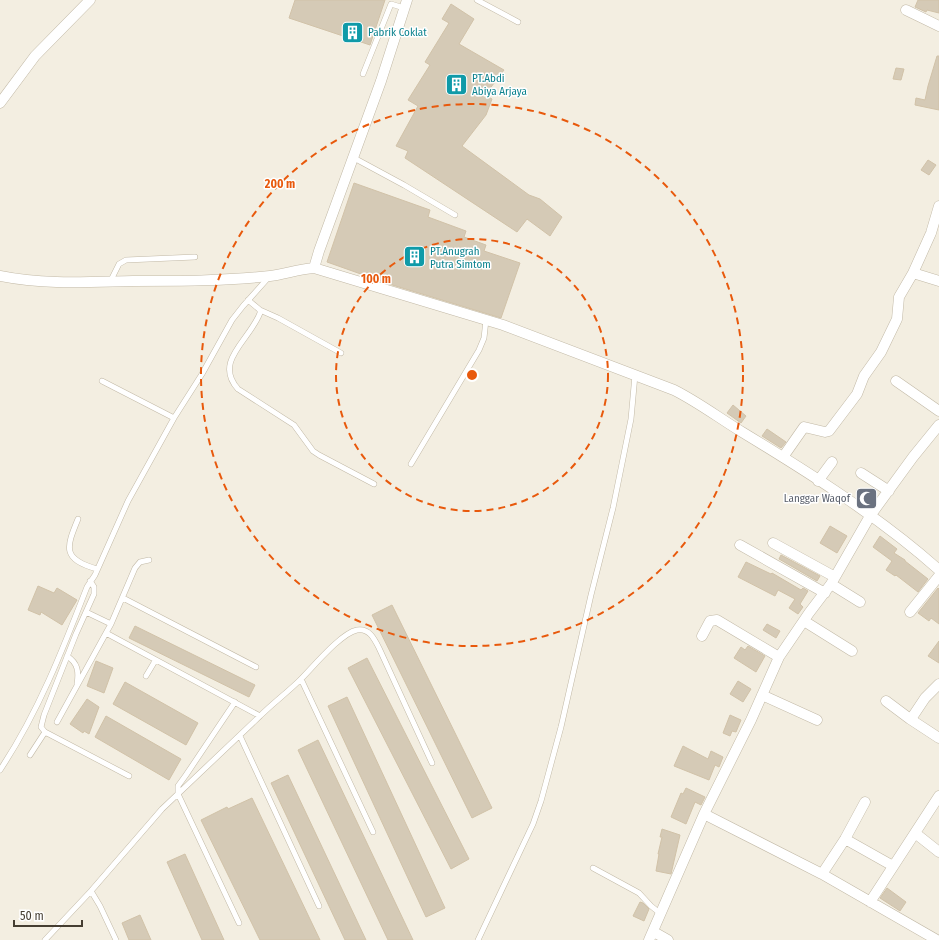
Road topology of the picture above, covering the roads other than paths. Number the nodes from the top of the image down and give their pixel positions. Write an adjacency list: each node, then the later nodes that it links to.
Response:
1 (90, 0): 9 (street)
2 (477, 0): 6 (lane)
3 (391, 2): 4 (lane); 8 (lane)
4 (405, 4): 10 (street)
5 (906, 10): 7 (street)
6 (518, 22)
7 (939, 26)
8 (363, 74)
9 (0, 102)
10 (354, 158): 12 (lane); 14 (street)
11 (939, 206): 15 (street)
12 (455, 215)
13 (195, 257): 19 (lane)
14 (314, 268): 17 (street); 22 (street)
15 (913, 273): 18 (street); 30 (street)
16 (0, 276): 19 (street)
17 (270, 276): 19 (street); 20 (lane)
18 (939, 281)
19 (110, 282)
20 (248, 300): 21 (lane); 28 (lane)
21 (260, 310): 23 (lane); 35 (lane)
22 (486, 320): 24 (street); 32 (lane)
23 (340, 353)
24 (635, 375): 30 (street); 98 (lane)
25 (102, 381): 28 (lane)
26 (896, 381): 27 (street)
27 (939, 411)
28 (174, 418): 42 (lane)
29 (939, 425): 36 (street)
30 (783, 457): 34 (street)
31 (832, 462): 34 (street)
32 (411, 464)
33 (861, 473): 36 (street)
34 (818, 481): 37 (street)
35 (374, 484)
36 (888, 490): 37 (street)
37 (870, 516): 43 (street); 46 (street)
38 (78, 519): 42 (lane)
39 (772, 543): 46 (street)
40 (740, 545): 47 (street)
41 (149, 560): 48 (lane)
42 (97, 569): 45 (lane)
43 (939, 570)
44 (939, 576): 51 (street)
45 (90, 581): 50 (lane); 77 (lane)
46 (833, 581): 47 (street); 49 (street)
47 (825, 593): 52 (street)
48 (123, 598): 53 (lane); 60 (lane)
49 (860, 602)
50 (86, 612): 53 (lane); 57 (lane)
51 (910, 612)
52 (804, 620): 56 (street); 58 (street)
53 (111, 624): 54 (lane)
54 (106, 633): 59 (lane); 64 (lane)
55 (702, 636): 58 (street)
56 (852, 651)
57 (67, 656): 64 (lane); 72 (lane)
58 (779, 658): 65 (street)
59 (155, 660): 61 (lane); 67 (lane)
60 (256, 667)
61 (146, 676)
62 (301, 679): 68 (lane); 76 (lane); 83 (lane)
63 (939, 684): 69 (street)
64 (75, 690): 71 (lane)
65 (762, 695): 70 (street); 82 (street)
66 (886, 701): 69 (street)
67 (235, 702): 68 (lane); 79 (lane)
68 (260, 716): 73 (lane)
69 (911, 719): 74 (street)
70 (817, 720)
71 (57, 722)
72 (45, 732): 75 (lane); 78 (lane)
73 (240, 736): 79 (lane); 92 (lane)
74 (939, 738)
75 (30, 755)
76 (432, 763)
77 (0, 770)
78 (129, 776)
79 (178, 794): 90 (lane); 94 (lane)
80 (865, 802): 85 (street)
81 (937, 803): 84 (street)
82 (704, 814): 89 (street); 93 (street)
83 (374, 832)
84 (915, 833): 86 (street); 87 (street)
85 (844, 839): 87 (street); 89 (street)
86 (939, 852)
87 (893, 866): 91 (street)
88 (593, 868): 93 (lane)
89 (822, 874): 91 (street)
90 (91, 891): 96 (lane); 97 (lane)
91 (870, 902): 100 (street)
92 (319, 906)
93 (662, 914): 95 (street)
94 (239, 923)
95 (652, 936): 99 (street)
96 (45, 940)
97 (116, 940)
98 (478, 940)
99 (668, 940)
100 (937, 940)

